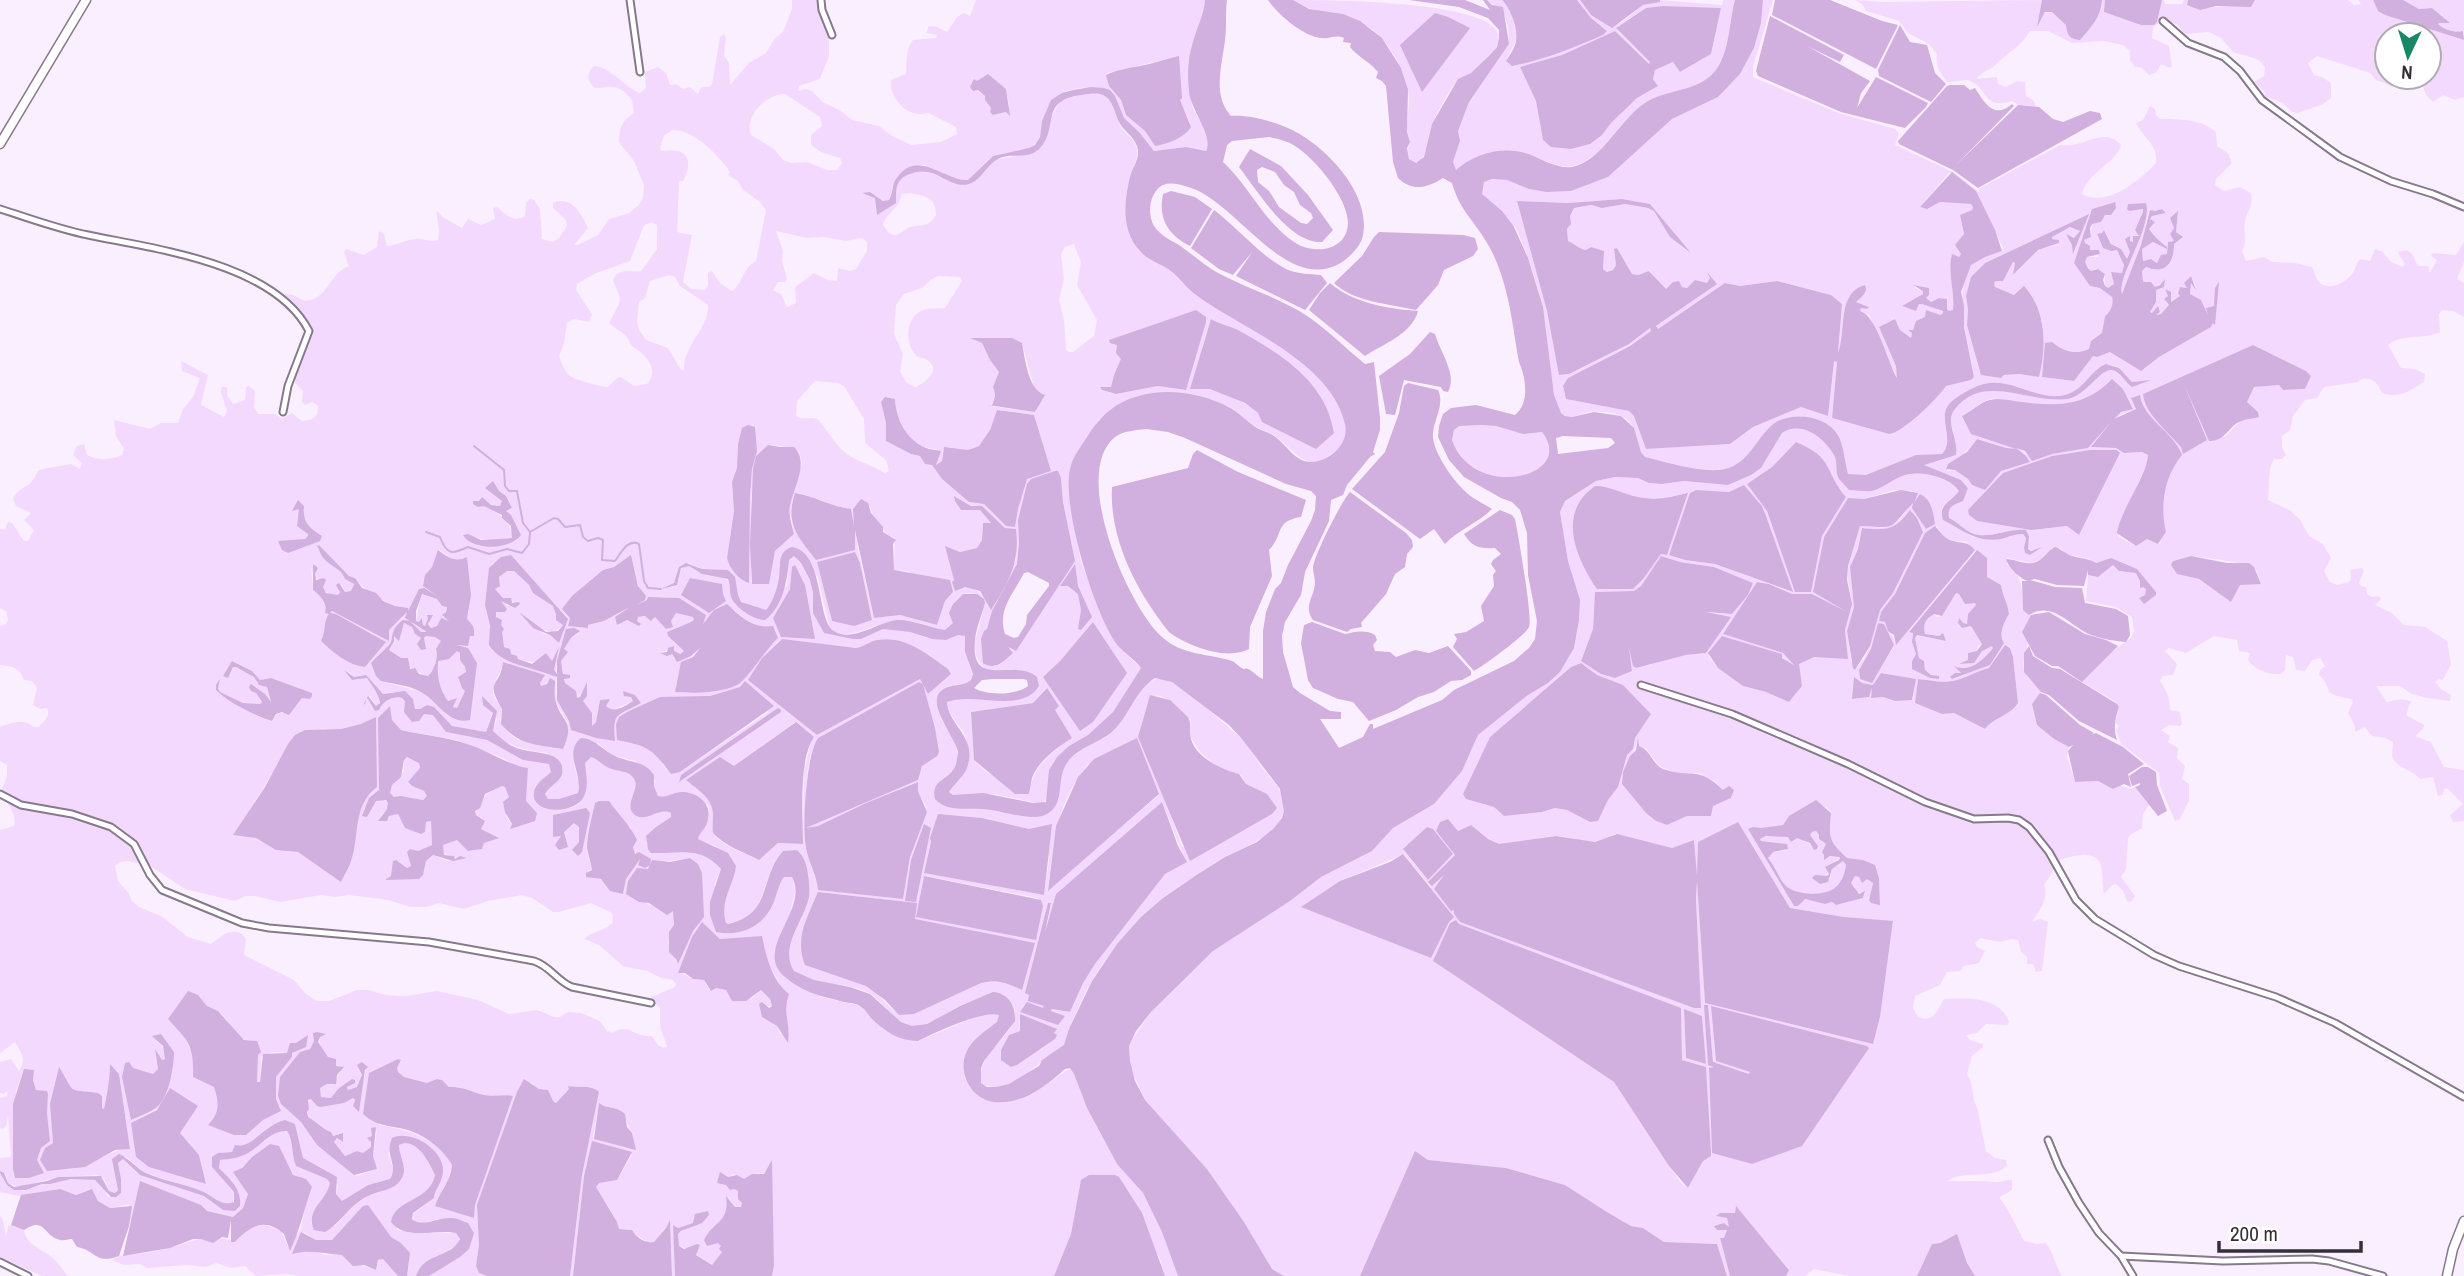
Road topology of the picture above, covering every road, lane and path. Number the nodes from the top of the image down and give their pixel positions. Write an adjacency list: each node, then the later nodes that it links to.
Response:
1 (86, 0): 7 (main road)
2 (630, 0): 6 (street)
3 (821, 0): 5 (street)
4 (2163, 21): 8 (street)
5 (832, 36)
6 (640, 72)
7 (0, 144)
8 (2464, 207)
9 (0, 209): 10 (street)
10 (283, 412)
11 (1641, 685): 14 (street)
12 (0, 794): 13 (street)
13 (652, 1003)
14 (2464, 1097)
15 (2048, 1140): 17 (street)
16 (2464, 1221): 22 (main road)
17 (2122, 1256): 20 (street); 21 (street)
18 (0, 1262): 19 (street)
19 (28, 1276)
20 (2133, 1276)
21 (2383, 1276)
22 (2447, 1276)

